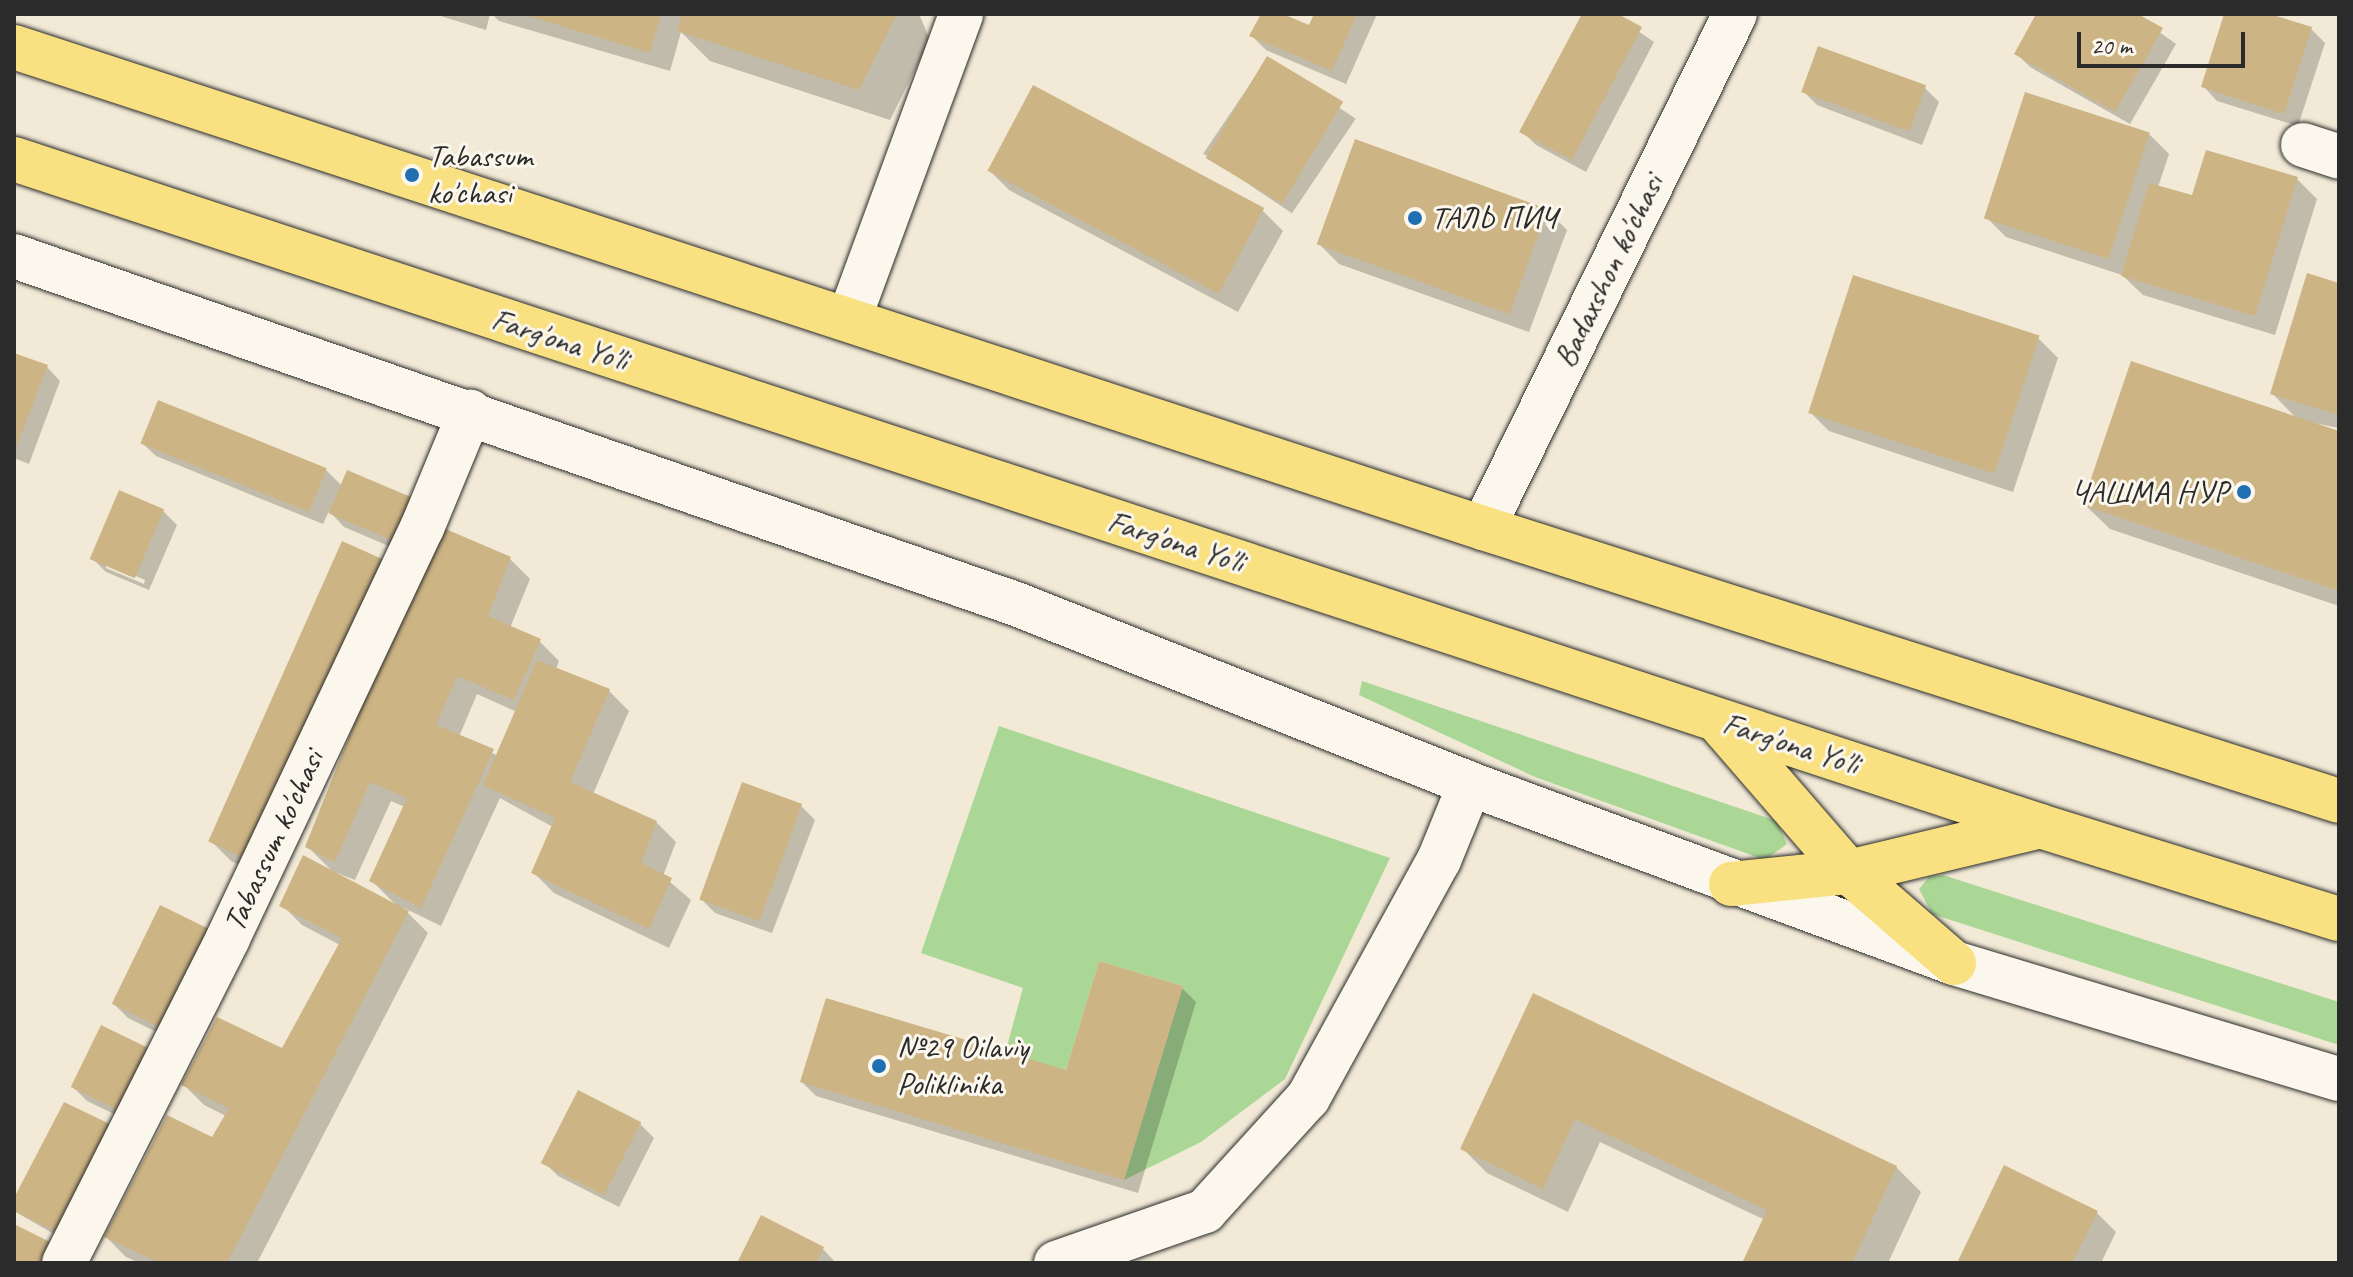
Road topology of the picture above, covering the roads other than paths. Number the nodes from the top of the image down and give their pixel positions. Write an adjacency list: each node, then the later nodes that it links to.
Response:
1 (961, 14): 6 (street)
2 (1735, 14): 8 (street, Badaxshon ko'chasi)
3 (14, 47): 6 (main road)
4 (14, 159): 9 (main road, Farg'ona Yo'li)
5 (14, 256): 7 (street)
6 (849, 319): 8 (main road)
7 (470, 412): 10 (street); 18 (street, Tabassum ko'chasi)
8 (1483, 528): 11 (main road)
9 (1716, 719): 12 (main road, Farg'ona Yo'li); 13 (main road)
10 (1470, 784): 14 (street); 19 (street)
11 (2339, 801)
12 (2040, 826): 13 (main road); 15 (main road, Farg'ona Yo'li)
13 (1849, 872): 14 (main road); 16 (main road)
14 (1731, 884): 16 (street)
15 (2339, 919)
16 (1954, 963): 17 (street)
17 (2339, 1079)
18 (64, 1263)
19 (1056, 1263)

